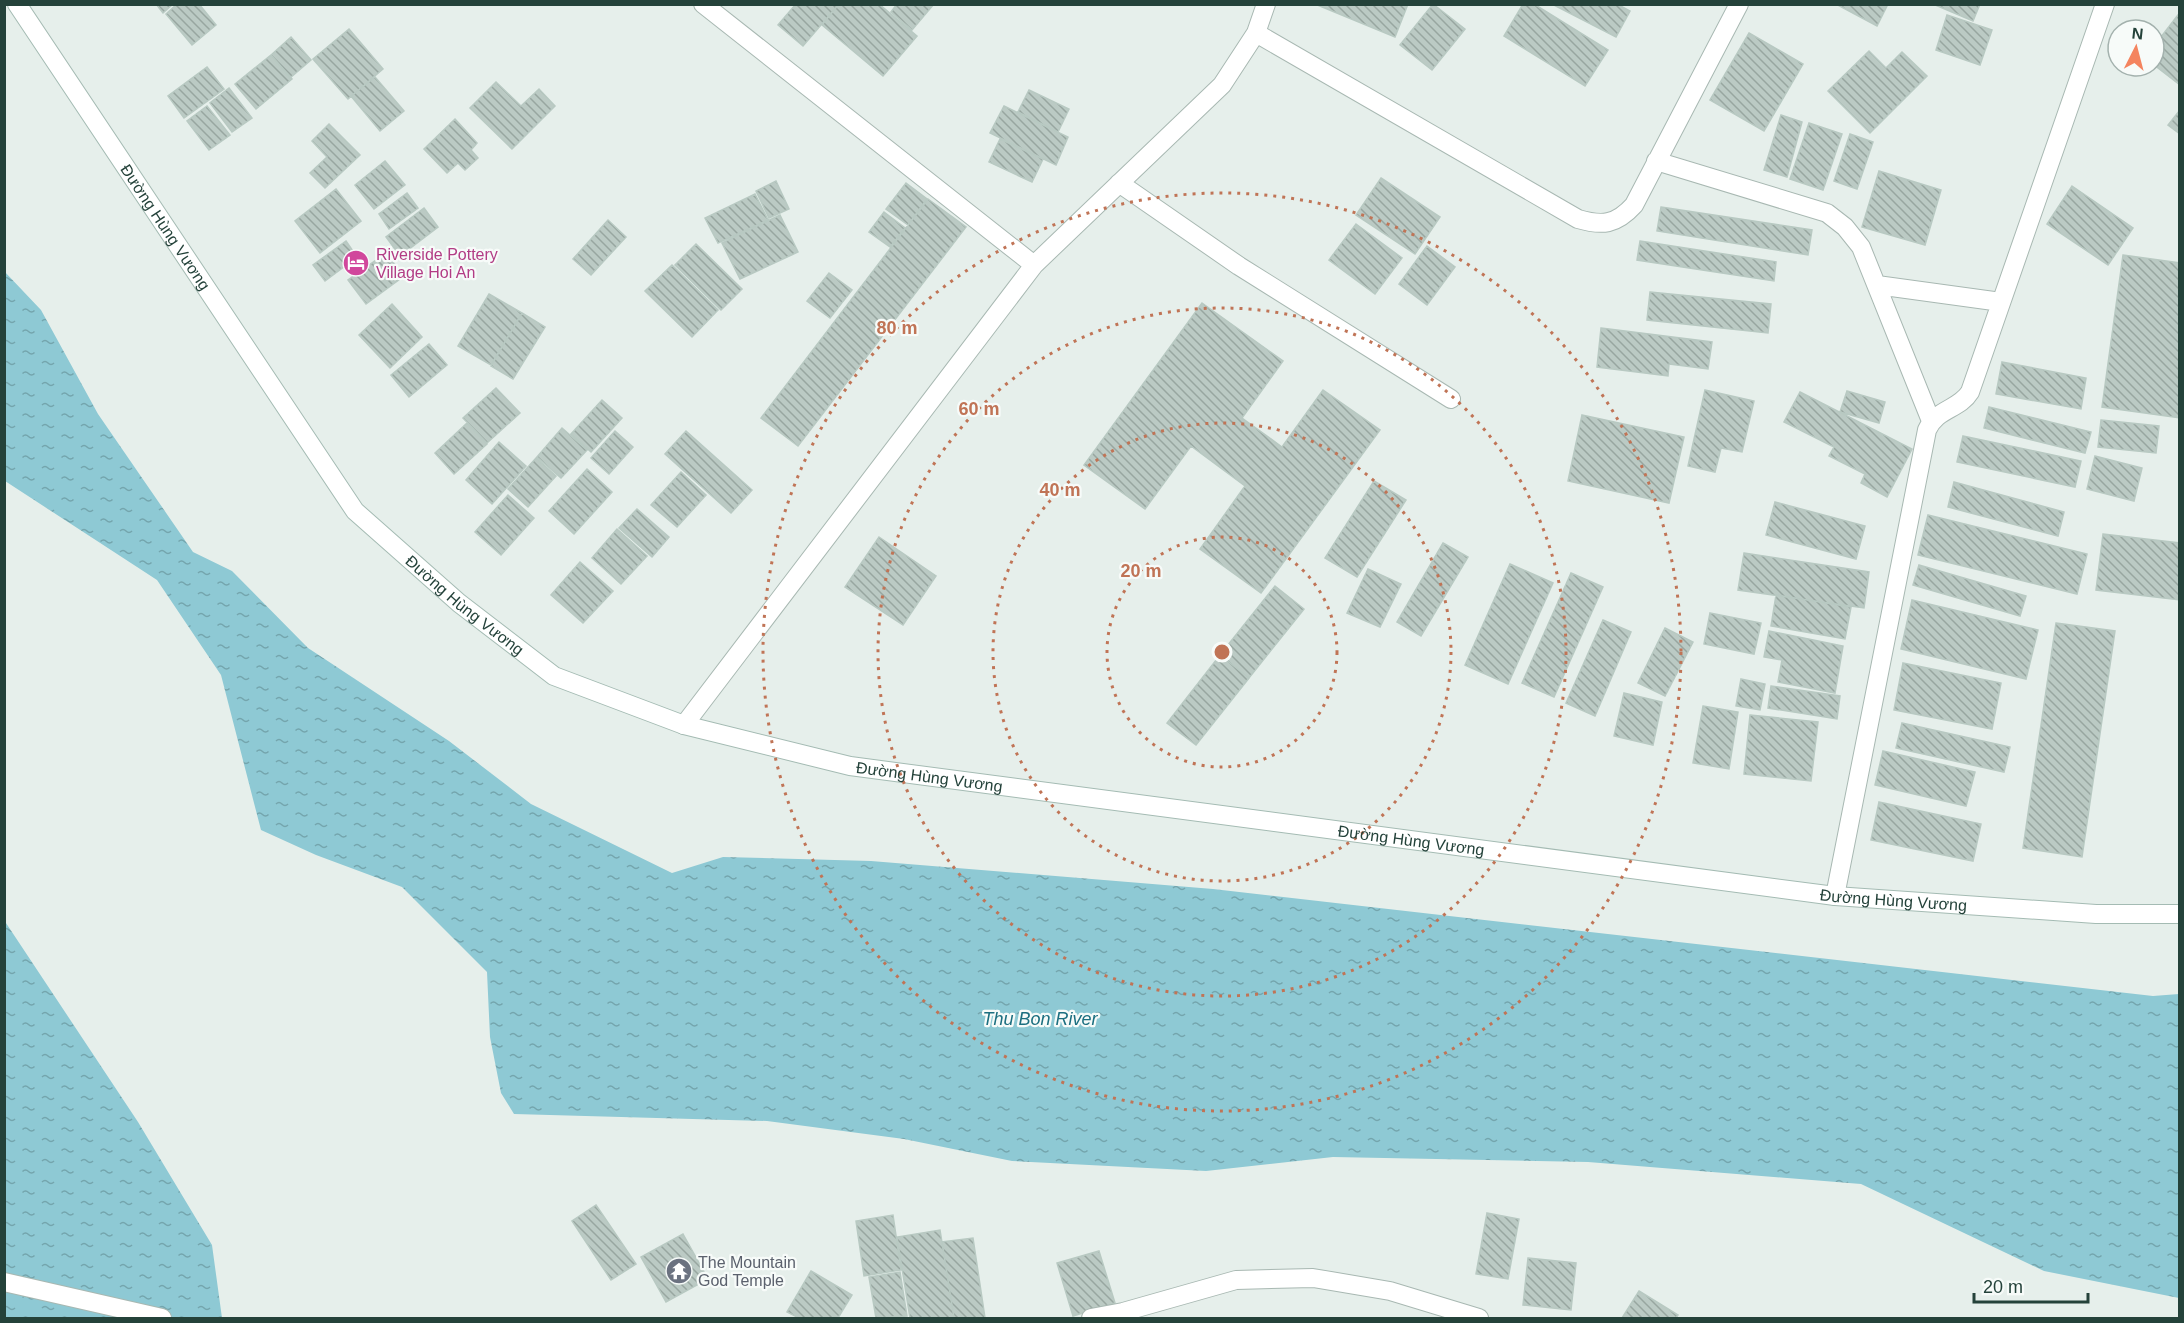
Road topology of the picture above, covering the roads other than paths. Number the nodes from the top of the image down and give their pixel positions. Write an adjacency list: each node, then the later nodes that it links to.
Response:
1 (17, 4): 14 (street, Đường Hùng Vương)
2 (703, 4): 9 (street)
3 (1266, 4): 6 (street)
4 (1739, 4): 7 (street)
5 (2105, 4): 11 (street)
6 (1256, 33): 7 (street); 8 (street)
7 (1656, 161): 10 (street)
8 (1119, 183): 9 (street); 12 (street)
9 (1034, 265): 14 (street)
10 (1877, 285): 11 (street); 13 (street)
11 (2001, 302): 13 (street)
12 (1451, 399)
13 (1931, 421): 15 (street)
14 (684, 725): 15 (street, Đường Hùng Vương)
15 (1835, 896): 16 (street, Đường Hùng Vương)
16 (2180, 914)
17 (4, 1282): 18 (street)
18 (162, 1318)
19 (1091, 1318): 20 (street)
20 (1479, 1318)

